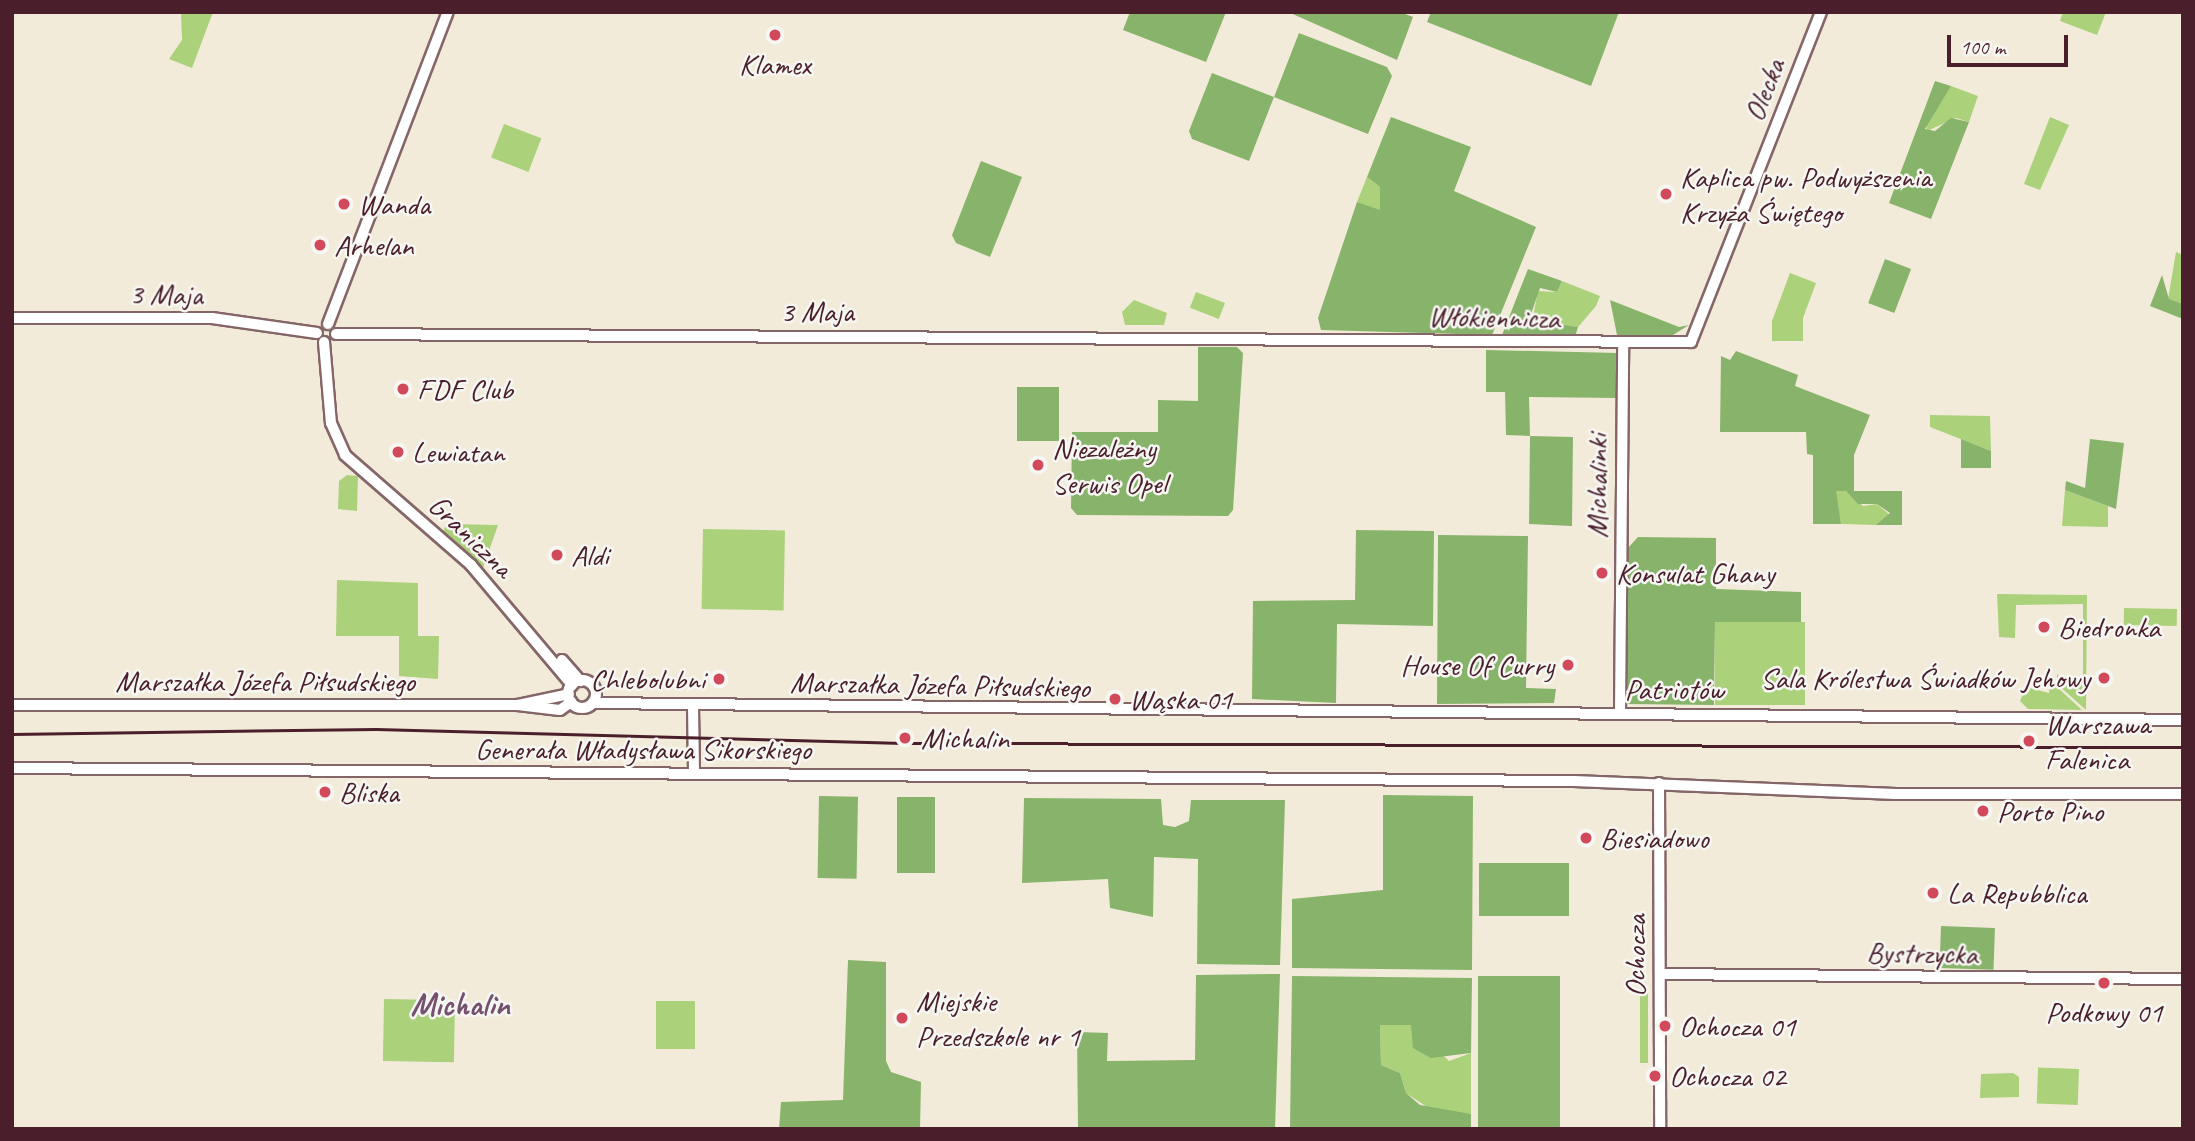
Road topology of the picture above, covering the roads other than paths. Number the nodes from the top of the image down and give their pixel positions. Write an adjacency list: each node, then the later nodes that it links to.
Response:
1 (448, 12): 4 (street)
2 (1821, 12): 9 (street, Olecka)
3 (12, 318): 5 (street, 3 Maja)
4 (328, 324): 5 (street); 6 (street)
5 (317, 333): 8 (street)
6 (336, 334): 7 (street, 3 Maja); 8 (street)
7 (1297, 338): 10 (street, Włókiennicza)
8 (324, 342): 11 (street, Graniczna)
9 (1691, 342): 10 (street, Włókiennicza)
10 (1623, 343): 16 (street, Michalinki)
11 (573, 691): 12 (main road); 12 (main road, Marszałka Józefa Piłsudskiego); 13 (main road, Marszałka Józefa Piłsudskiego)
12 (594, 698): 14 (main road, Marszałka Józefa Piłsudskiego)
13 (12, 705)
14 (693, 707): 15 (main road, Marszałka Józefa Piłsudskiego); 19 (main road)
15 (1249, 710): 16 (main road, Patriotów)
16 (1620, 713): 17 (main road, Patriotów)
17 (2183, 720)
18 (12, 768): 19 (main road, Generała Władysława Sikorskiego)
19 (694, 773): 20 (main road, Generała Władysława Sikorskiego)
20 (1659, 783): 21 (main road); 22 (street, Ochocza)
21 (2183, 794)
22 (1660, 974): 23 (street, Bystrzycka); 24 (street, Ochocza)
23 (2183, 979)
24 (1660, 1129)

